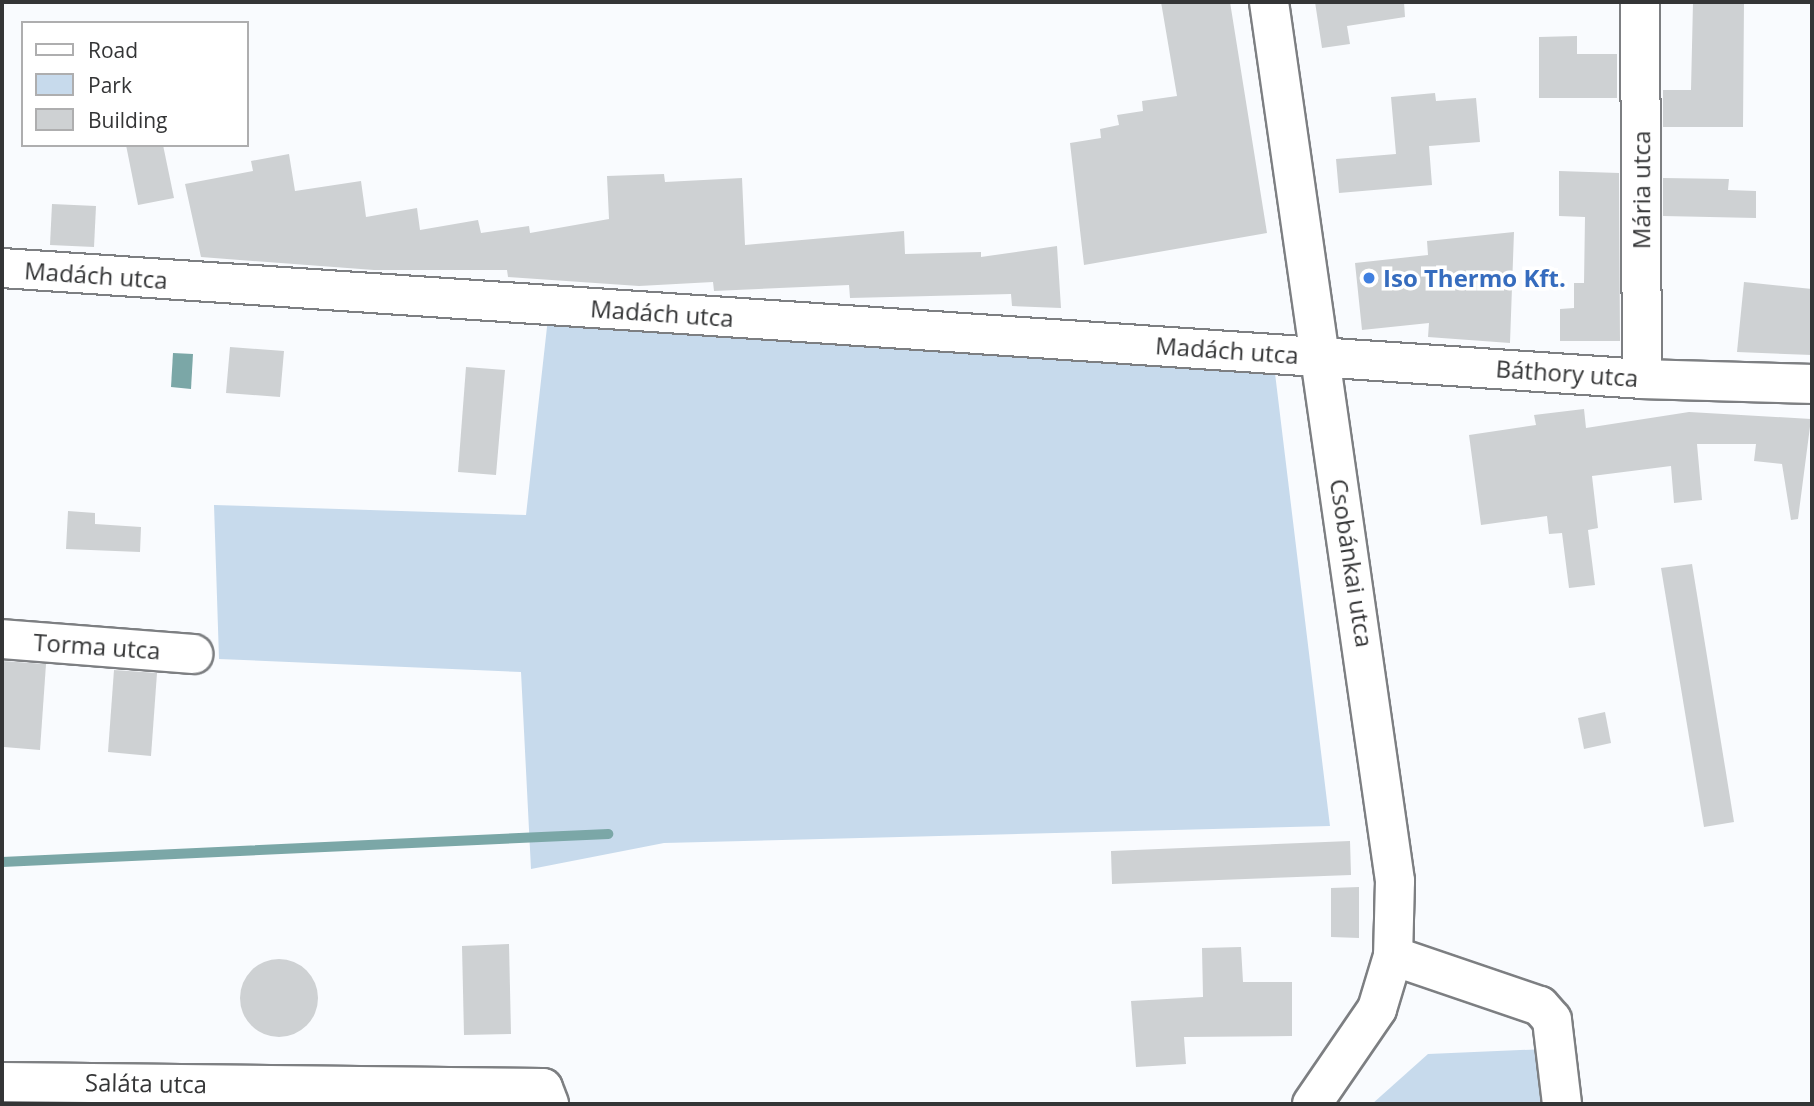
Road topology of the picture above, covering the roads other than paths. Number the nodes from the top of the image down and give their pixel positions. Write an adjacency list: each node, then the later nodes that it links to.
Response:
1 (1269, 2): 4 (street, Csobánkai utca)
2 (1640, 2): 5 (street, Mária utca)
3 (2, 268): 4 (street, Madách utca)
4 (1322, 357): 5 (street, Báthory utca); 9 (street, Csobánkai utca)
5 (1642, 379): 6 (street, Báthory utca)
6 (1812, 384)
7 (2, 639): 8 (street, Torma utca)
8 (193, 654)
9 (1393, 956): 12 (street, Csobánkai utca); 13 (street)
10 (2, 1082): 11 (street, Saláta utca)
11 (546, 1096)
12 (1312, 1104)
13 (1562, 1104)

